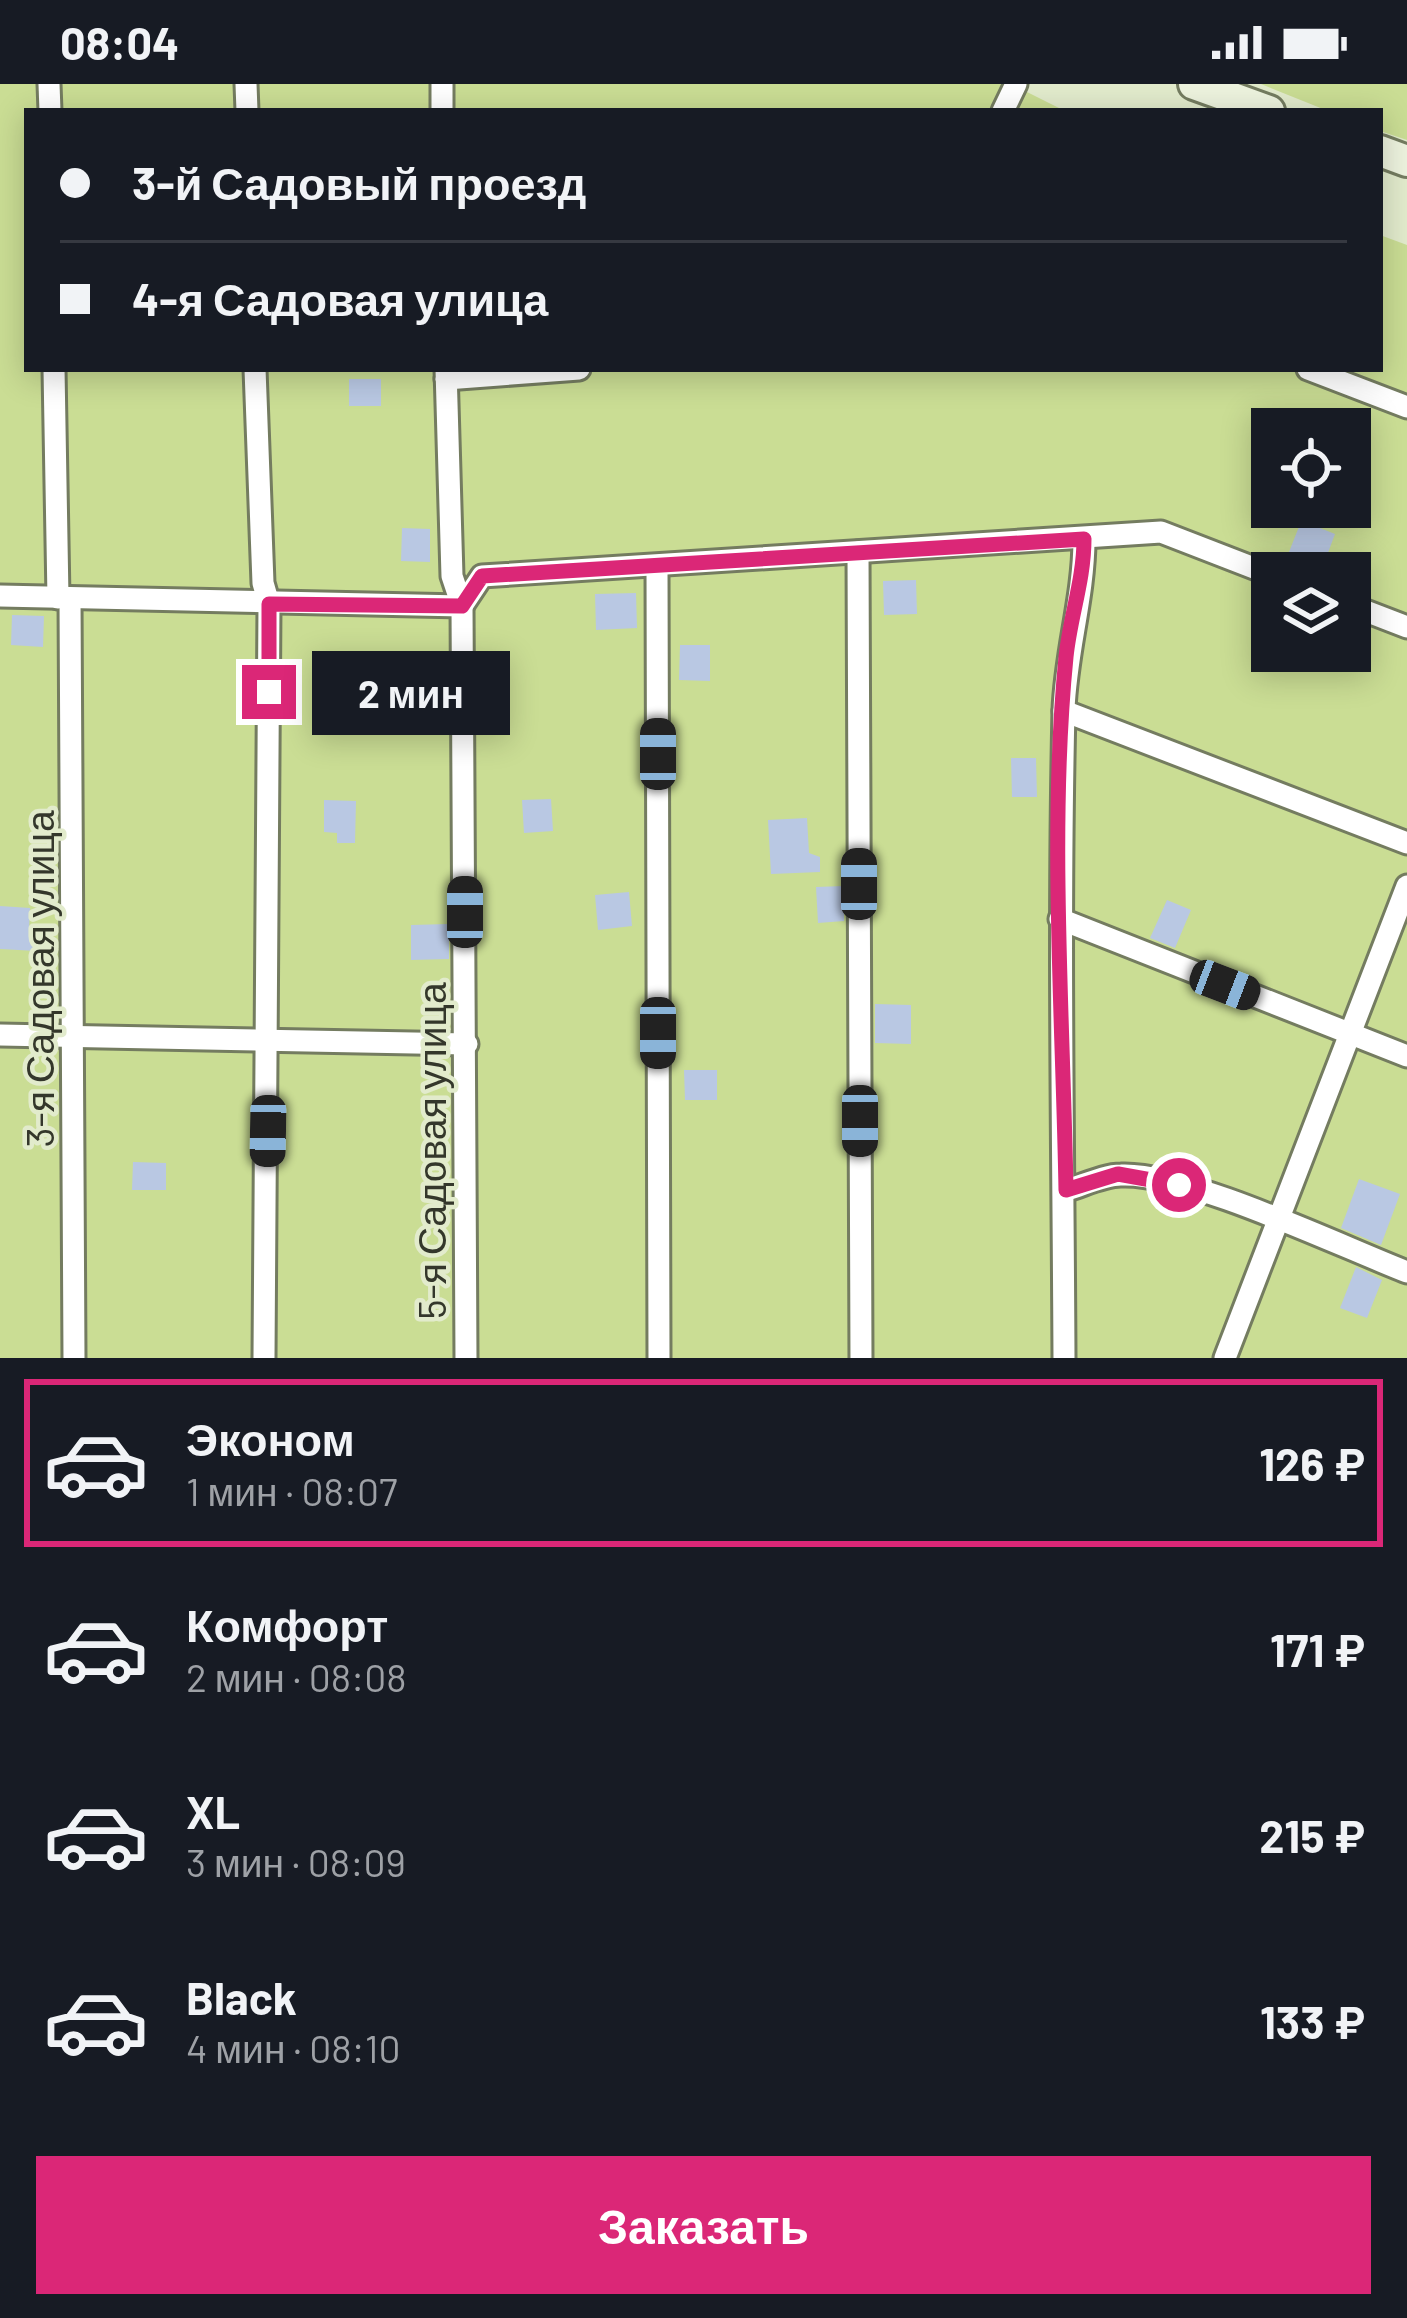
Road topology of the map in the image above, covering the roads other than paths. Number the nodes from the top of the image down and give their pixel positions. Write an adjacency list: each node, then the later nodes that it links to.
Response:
1 (1194, 84): 2 (main road)
2 (1261, 108)
3 (54, 372): 14 (street, 3-я Садовая улица)
4 (255, 372): 15 (street)
5 (499, 372): 7 (street)
6 (1315, 372): 8 (street)
7 (446, 374): 16 (street, 5-я Садовая улица)
8 (1407, 407)
9 (1084, 539): 10 (street); 11 (street); 19 (street)
10 (858, 552): 12 (street); 36 (street)
11 (1251, 567)
12 (658, 568): 16 (street); 35 (street)
13 (0, 596): 14 (street)
14 (64, 598): 15 (street); 25 (street, 3-я Садовая улица)
15 (269, 604): 16 (street); 26 (street)
16 (462, 606): 27 (street, 5-я Садовая улица)
17 (1371, 613): 18 (street)
18 (1407, 627)
19 (1064, 711): 20 (street); 22 (street)
20 (1407, 843)
21 (1407, 886): 23 (street)
22 (1060, 919): 23 (street); 29 (street)
23 (1348, 1034): 28 (street); 30 (street)
24 (0, 1035): 25 (street)
25 (76, 1037): 26 (street); 32 (street, 3-я Садовая улица)
26 (270, 1041): 27 (street); 33 (street)
27 (467, 1044): 34 (street, 5-я Садовая улица)
28 (1407, 1056)
29 (1066, 1190): 30 (street); 37 (street)
30 (1275, 1221): 31 (street); 38 (street)
31 (1407, 1272)
32 (74, 1358)
33 (264, 1358)
34 (466, 1358)
35 (659, 1358)
36 (861, 1358)
37 (1064, 1358)
38 (1225, 1358)

